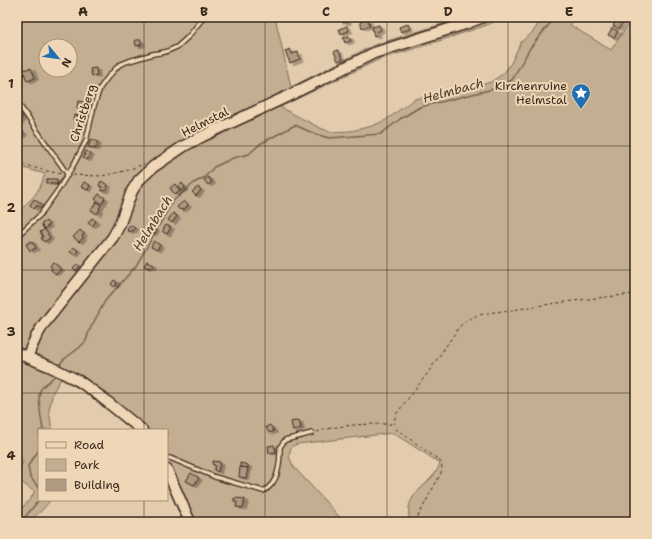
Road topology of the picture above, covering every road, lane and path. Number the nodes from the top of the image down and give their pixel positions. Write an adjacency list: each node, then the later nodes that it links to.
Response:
1 (204, 17): 6 (lane, Christberg)
2 (484, 17): 5 (main road, Helmstal)
3 (17, 102): 6 (lane)
4 (17, 162): 6 (path)
5 (156, 165): 6 (path); 10 (main road, Helmstal)
6 (68, 175): 7 (lane, Christberg)
7 (17, 236)
8 (635, 294): 11 (path)
9 (17, 354): 10 (main road)
10 (27, 357): 12 (main road)
11 (393, 424): 13 (path); 17 (path)
12 (141, 429)
13 (312, 434): 14 (lane)
14 (168, 458)
15 (168, 472): 16 (main road)
16 (190, 522)
17 (415, 522)

